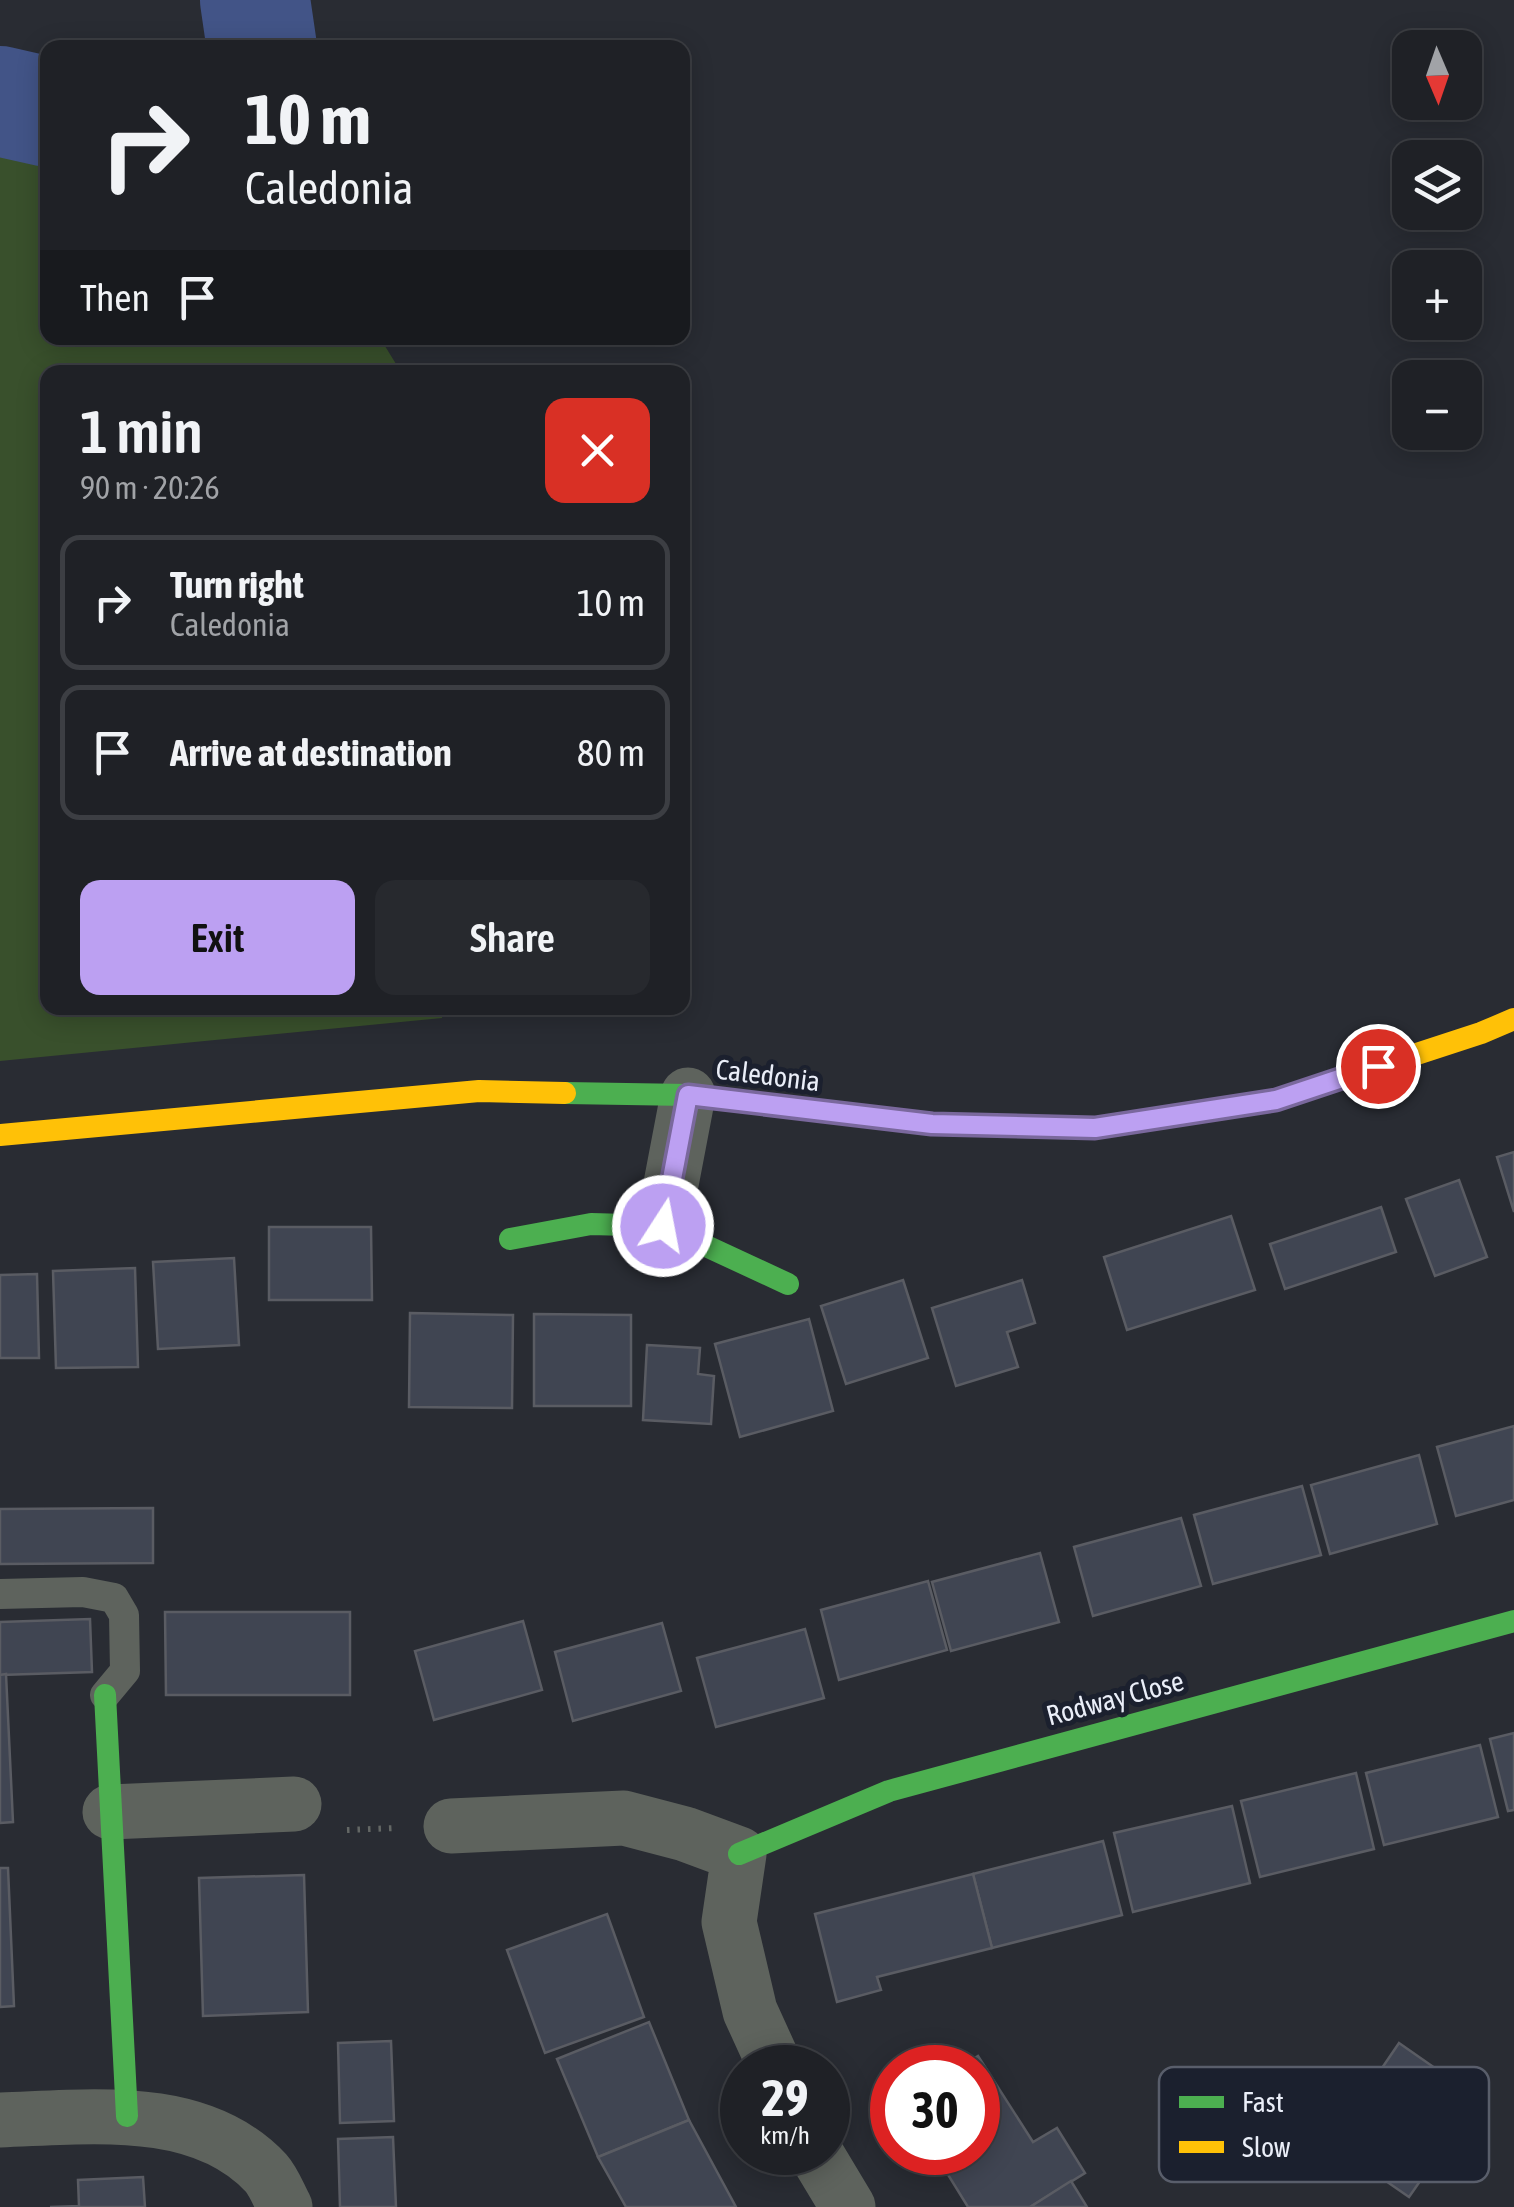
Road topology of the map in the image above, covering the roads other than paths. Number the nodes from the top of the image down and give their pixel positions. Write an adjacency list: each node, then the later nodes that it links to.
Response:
1 (1514, 1020): 2 (street, Caledonia)
2 (688, 1095): 3 (street, Caledonia); 4 (street)
3 (0, 1136)
4 (663, 1226): 5 (street); 6 (street)
5 (510, 1239)
6 (788, 1284)
7 (0, 1594): 9 (lane)
8 (1514, 1621): 13 (street, Rodway Close)
9 (106, 1695): 11 (street)
10 (294, 1804): 11 (street)
11 (110, 1812): 15 (street)
12 (451, 1826): 13 (street)
13 (740, 1854): 14 (street)
14 (766, 2045)
15 (127, 2116): 16 (street); 18 (street)
16 (0, 2120)
17 (829, 2175): 19 (street)
18 (285, 2207)
19 (848, 2207)

